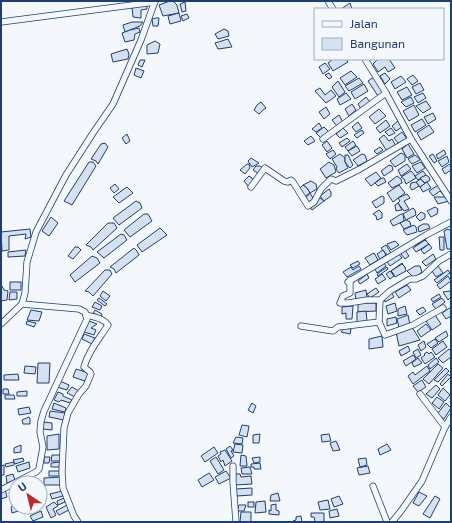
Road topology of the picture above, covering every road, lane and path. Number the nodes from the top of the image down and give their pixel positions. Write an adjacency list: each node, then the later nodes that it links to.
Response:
1 (155, 1): 2 (street); 12 (street)
2 (1, 22)
3 (366, 60): 4 (street)
4 (386, 93): 5 (street); 6 (street)
5 (323, 139)
6 (411, 139): 7 (street); 8 (street)
7 (251, 187)
8 (451, 201)
9 (451, 222): 11 (street)
10 (451, 254): 11 (street)
11 (380, 300): 15 (street)
12 (22, 304): 14 (street); 16 (street)
13 (443, 308): 15 (street)
14 (86, 315): 23 (street); 24 (street)
15 (379, 322): 17 (street)
16 (1, 324)
17 (300, 326)
18 (420, 394): 20 (street)
19 (451, 417): 20 (street)
20 (445, 427): 27 (street)
21 (233, 466): 25 (street)
22 (373, 486): 26 (street)
23 (1, 490)
24 (78, 522)
25 (236, 522)
26 (387, 522)
27 (392, 522)

